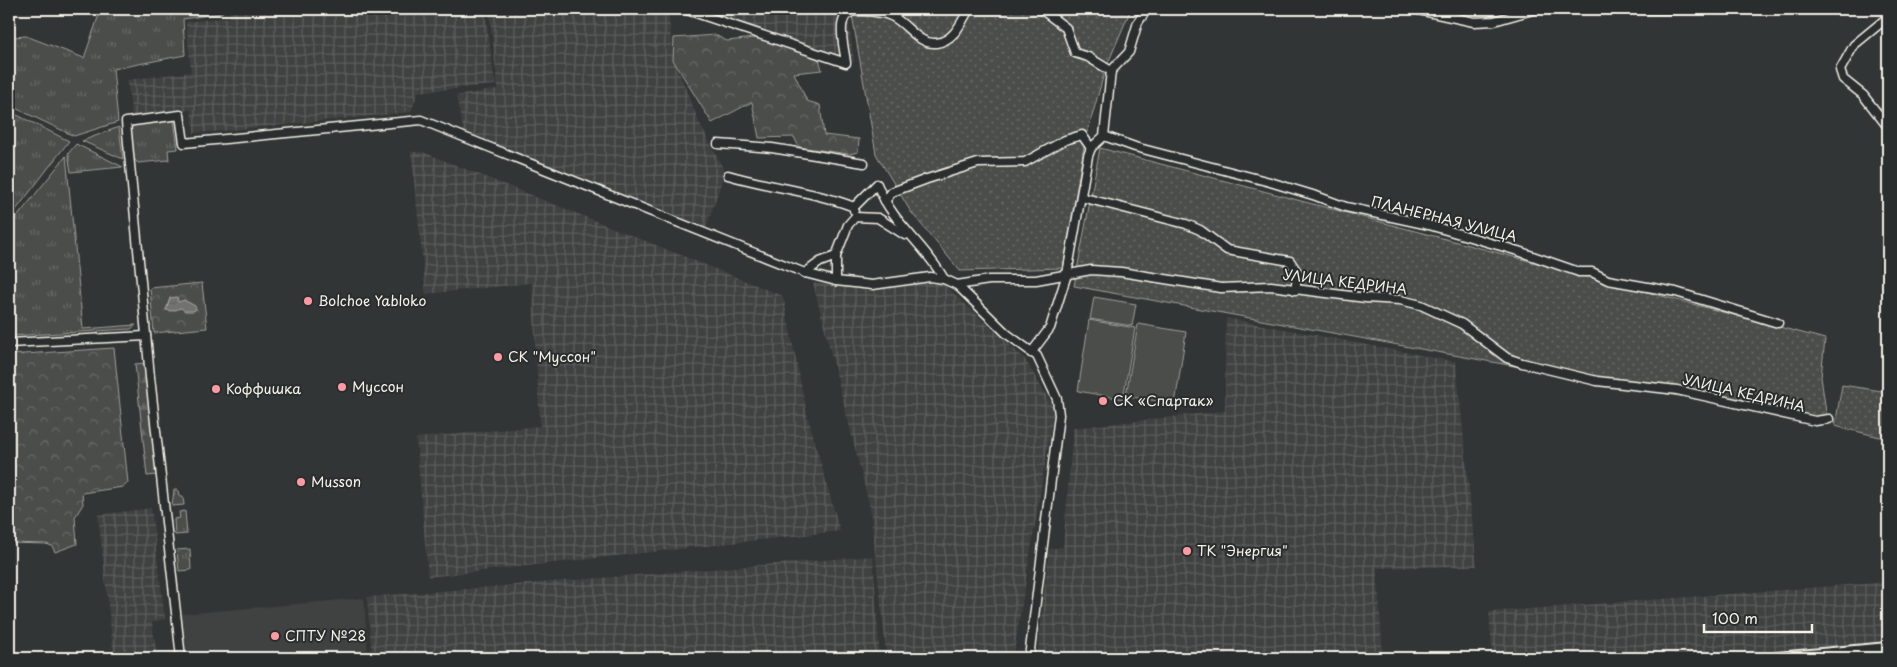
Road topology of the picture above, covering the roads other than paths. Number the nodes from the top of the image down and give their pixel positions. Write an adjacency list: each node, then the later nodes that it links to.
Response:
1 (684, 9): 2 (street)
2 (969, 9)
3 (1041, 9): 10 (street)
4 (1147, 9): 10 (street)
5 (1414, 9): 6 (street)
6 (1536, 9)
7 (1649, 9): 8 (street)
8 (1680, 9)
9 (1888, 17): 11 (street)
10 (1111, 71): 12 (street)
11 (1888, 127)
12 (1104, 136): 14 (street); 29 (street, ПЛАНЕРНАЯ УЛИЦА)
13 (718, 144): 15 (street)
14 (1091, 148): 17 (street); 18 (street)
15 (864, 163)
16 (728, 175): 19 (street)
17 (1081, 197): 24 (street); 28 (street)
18 (884, 201): 19 (street); 21 (street)
19 (854, 207): 20 (street)
20 (855, 217): 21 (street); 22 (street)
21 (913, 240): 25 (street)
22 (836, 256): 23 (street); 26 (street)
23 (805, 273): 26 (street); 30 (street)
24 (1067, 274): 27 (street, УЛИЦА КЕДРИНА); 28 (street, УЛИЦА КЕДРИНА); 32 (street)
25 (944, 279): 26 (street); 27 (street)
26 (836, 281)
27 (957, 285): 32 (street)
28 (1294, 290): 33 (street, УЛИЦА КЕДРИНА)
29 (1778, 323)
30 (146, 336): 31 (street); 35 (street)
31 (9, 343)
32 (1031, 353): 36 (street)
33 (1829, 419)
34 (1888, 648): 37 (main road)
35 (181, 658)
36 (1029, 658)
37 (1777, 658)

